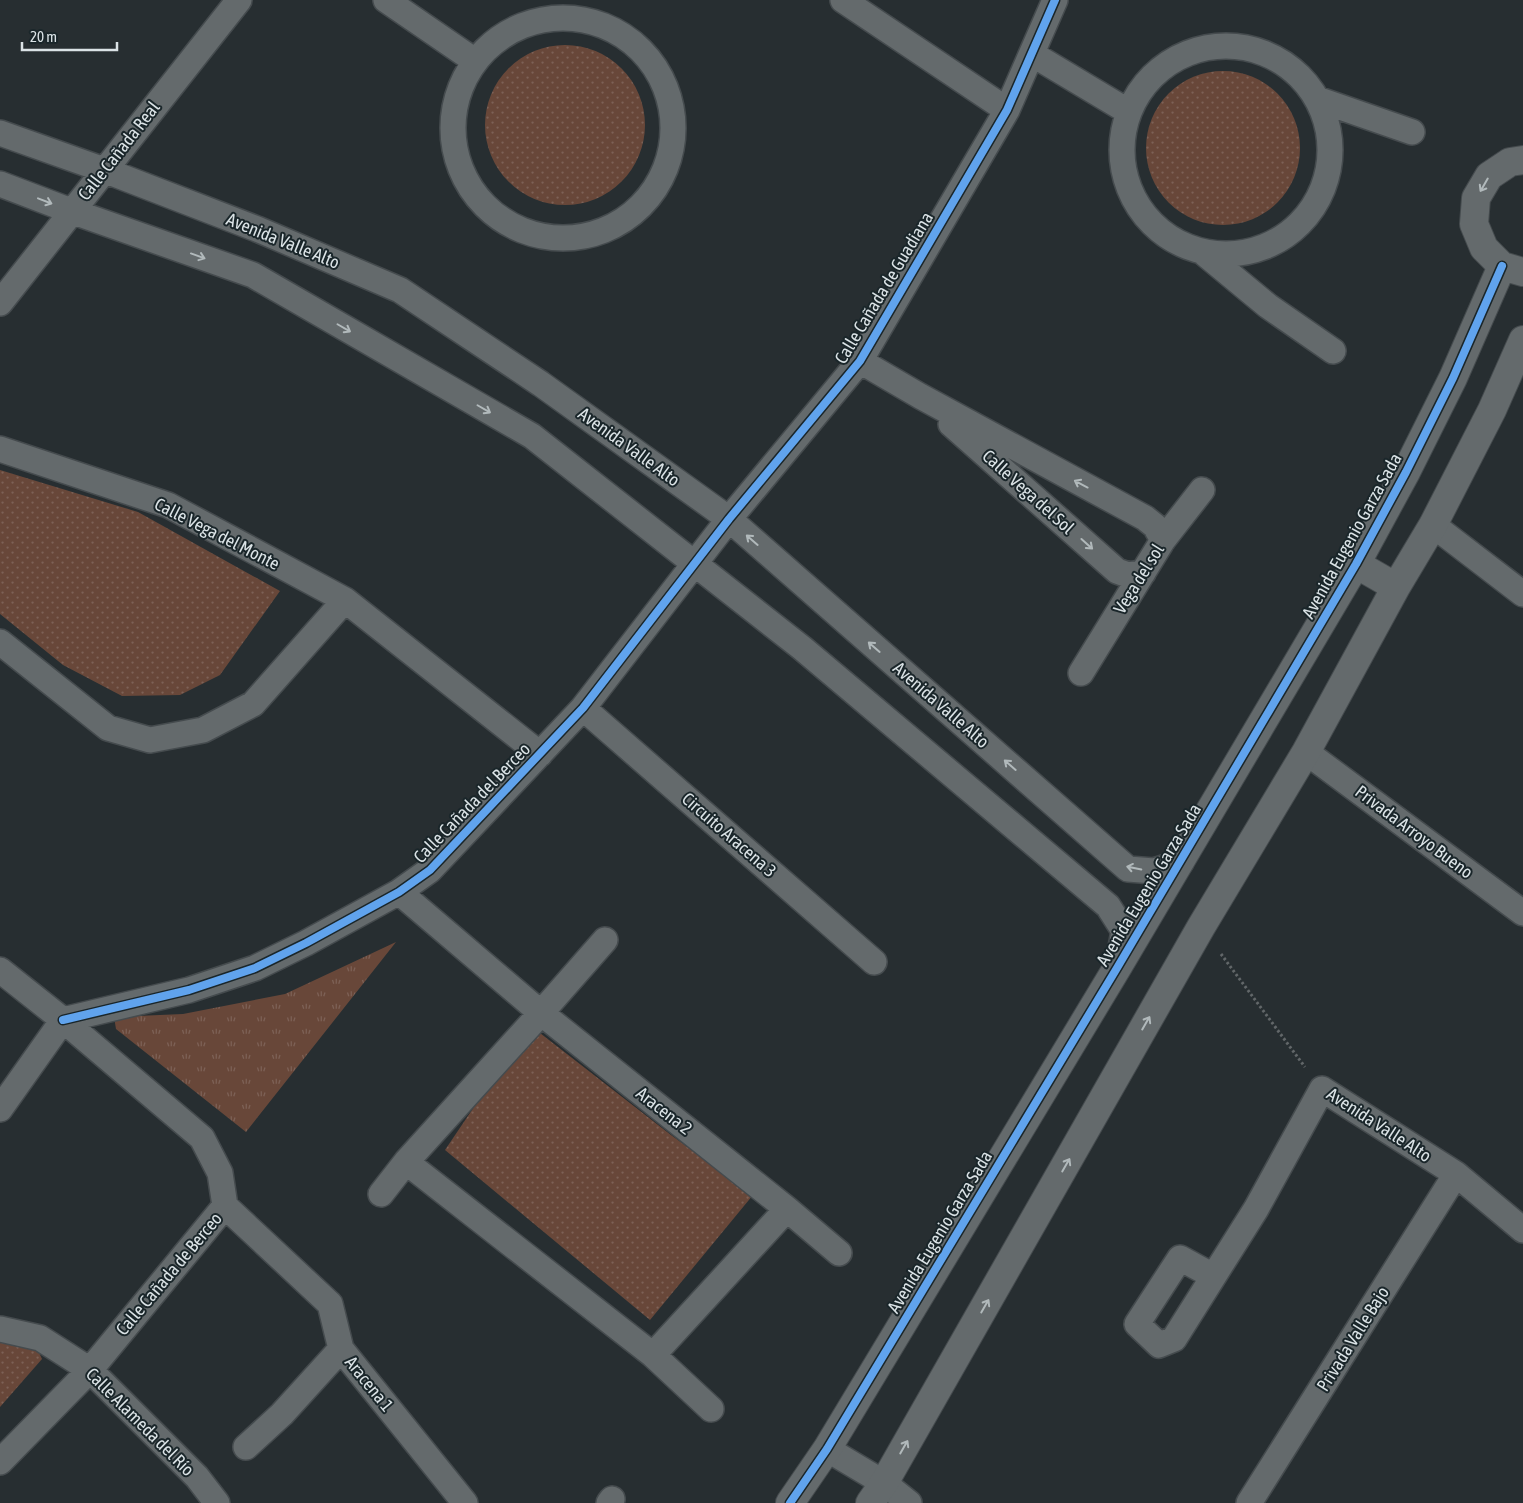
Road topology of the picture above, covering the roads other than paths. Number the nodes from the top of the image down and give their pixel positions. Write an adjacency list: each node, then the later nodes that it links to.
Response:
1 (239, 0): 13 (street, Calle Cañada Real)
2 (386, 0): 6 (street)
3 (843, 0): 8 (street)
4 (1055, 0): 5 (street, Calle Cañada de Guadiana)
5 (1032, 54): 8 (street, Calle Cañada de Guadiana); 9 (street)
6 (475, 61): 6 (street)
7 (1317, 99): 9 (street); 11 (street); 16 (street)
8 (1007, 110): 21 (street, Calle Cañada de Guadiana)
9 (1129, 112): 16 (street)
10 (0, 132): 13 (street, Avenida Valle Alto)
11 (1412, 132)
12 (1523, 160): 17 (street, one-way to 17)
13 (104, 170): 15 (street, Calle Cañada Real); 25 (street, Avenida Valle Alto)
14 (0, 184): 15 (street, one-way to 15)
15 (72, 211): 18 (street, Calle Cañada Real); 28 (street, one-way to 28)
16 (1204, 253): 20 (street)
17 (1513, 269): 29 (street, Avenida Eugenio Garza Sada)
18 (0, 303)
19 (1523, 340): 26 (street)
20 (1333, 352)
21 (860, 361): 22 (street, Calle Vega del Sol); 25 (street, Calle Cañada de Guadiana)
22 (920, 396): 27 (street, Calle Vega del Sol, one-way to 22); 30 (street, Calle Vega del Sol, one-way to 30)
23 (0, 449): 33 (street, Calle Vega del Monte)
24 (1202, 490): 27 (street, Vega del sol)
25 (729, 519): 28 (street, Calle Cañada de Guadiana); 39 (street, Avenida Valle Alto, one-way to 25)
26 (1434, 525): 31 (street); 32 (street)
27 (1163, 540): 30 (street, Vega del sol)
28 (694, 564): 36 (street, Calle Cañada del Berceo); 44 (street)
29 (1356, 564): 31 (street); 39 (street, Avenida Eugenio Garza Sada)
30 (1143, 573): 35 (street, Vega del sol)
31 (1396, 587): 37 (street)
32 (1523, 594)
33 (345, 600): 34 (street); 38 (street, Calle Vega del Monte)
34 (0, 642)
35 (1081, 673)
36 (583, 708): 38 (street, Calle Cañada del Berceo); 43 (street, Circuito Aracena 3)
37 (1306, 752): 41 (street, Privada Arroyo Bueno); 65 (street, one-way to 37)
38 (540, 754): 40 (street, Calle Cañada del Berceo)
39 (1180, 862): 44 (street, Avenida Eugenio Garza Sada)
40 (399, 892): 46 (street, Aracena 2); 47 (street, Calle Cañada del Berceo)
41 (1523, 913)
42 (605, 940): 46 (street)
43 (874, 962)
44 (1117, 968): 63 (street, Avenida Eugenio Garza Sada)
45 (0, 970): 47 (street, Calle Cañada de Berceo)
46 (541, 1014): 49 (street); 53 (street, Aracena 2)
47 (63, 1020): 48 (street); 52 (street, Calle Cañada de Berceo)
48 (0, 1109)
49 (406, 1162): 51 (street); 59 (street)
50 (1456, 1174): 54 (street, Avenida Valle Alto); 56 (street, Avenida Valle Alto); 66 (street, Privada Valle Bajo)
51 (381, 1194)
52 (225, 1206): 58 (street); 60 (street, Calle Cañada de Berceo)
53 (787, 1209): 55 (street, Aracena 2); 59 (street)
54 (1523, 1230)
55 (839, 1253)
56 (1213, 1276)
57 (0, 1329): 60 (street, Calle Alameda del Río)
58 (341, 1348): 62 (street, Aracena 1); 68 (street, Aracena 1)
59 (653, 1355): 61 (street)
60 (90, 1370): 64 (street, Calle Cañada de Berceo); 67 (street, Calle Alameda del Río)
61 (711, 1409)
62 (246, 1447)
63 (827, 1449): 65 (street); 69 (street, Avenida Eugenio Garza Sada)
64 (0, 1462)
65 (877, 1493): 70 (street)
66 (1250, 1502)
67 (217, 1503)
68 (465, 1503)
69 (790, 1503)
70 (909, 1503)

